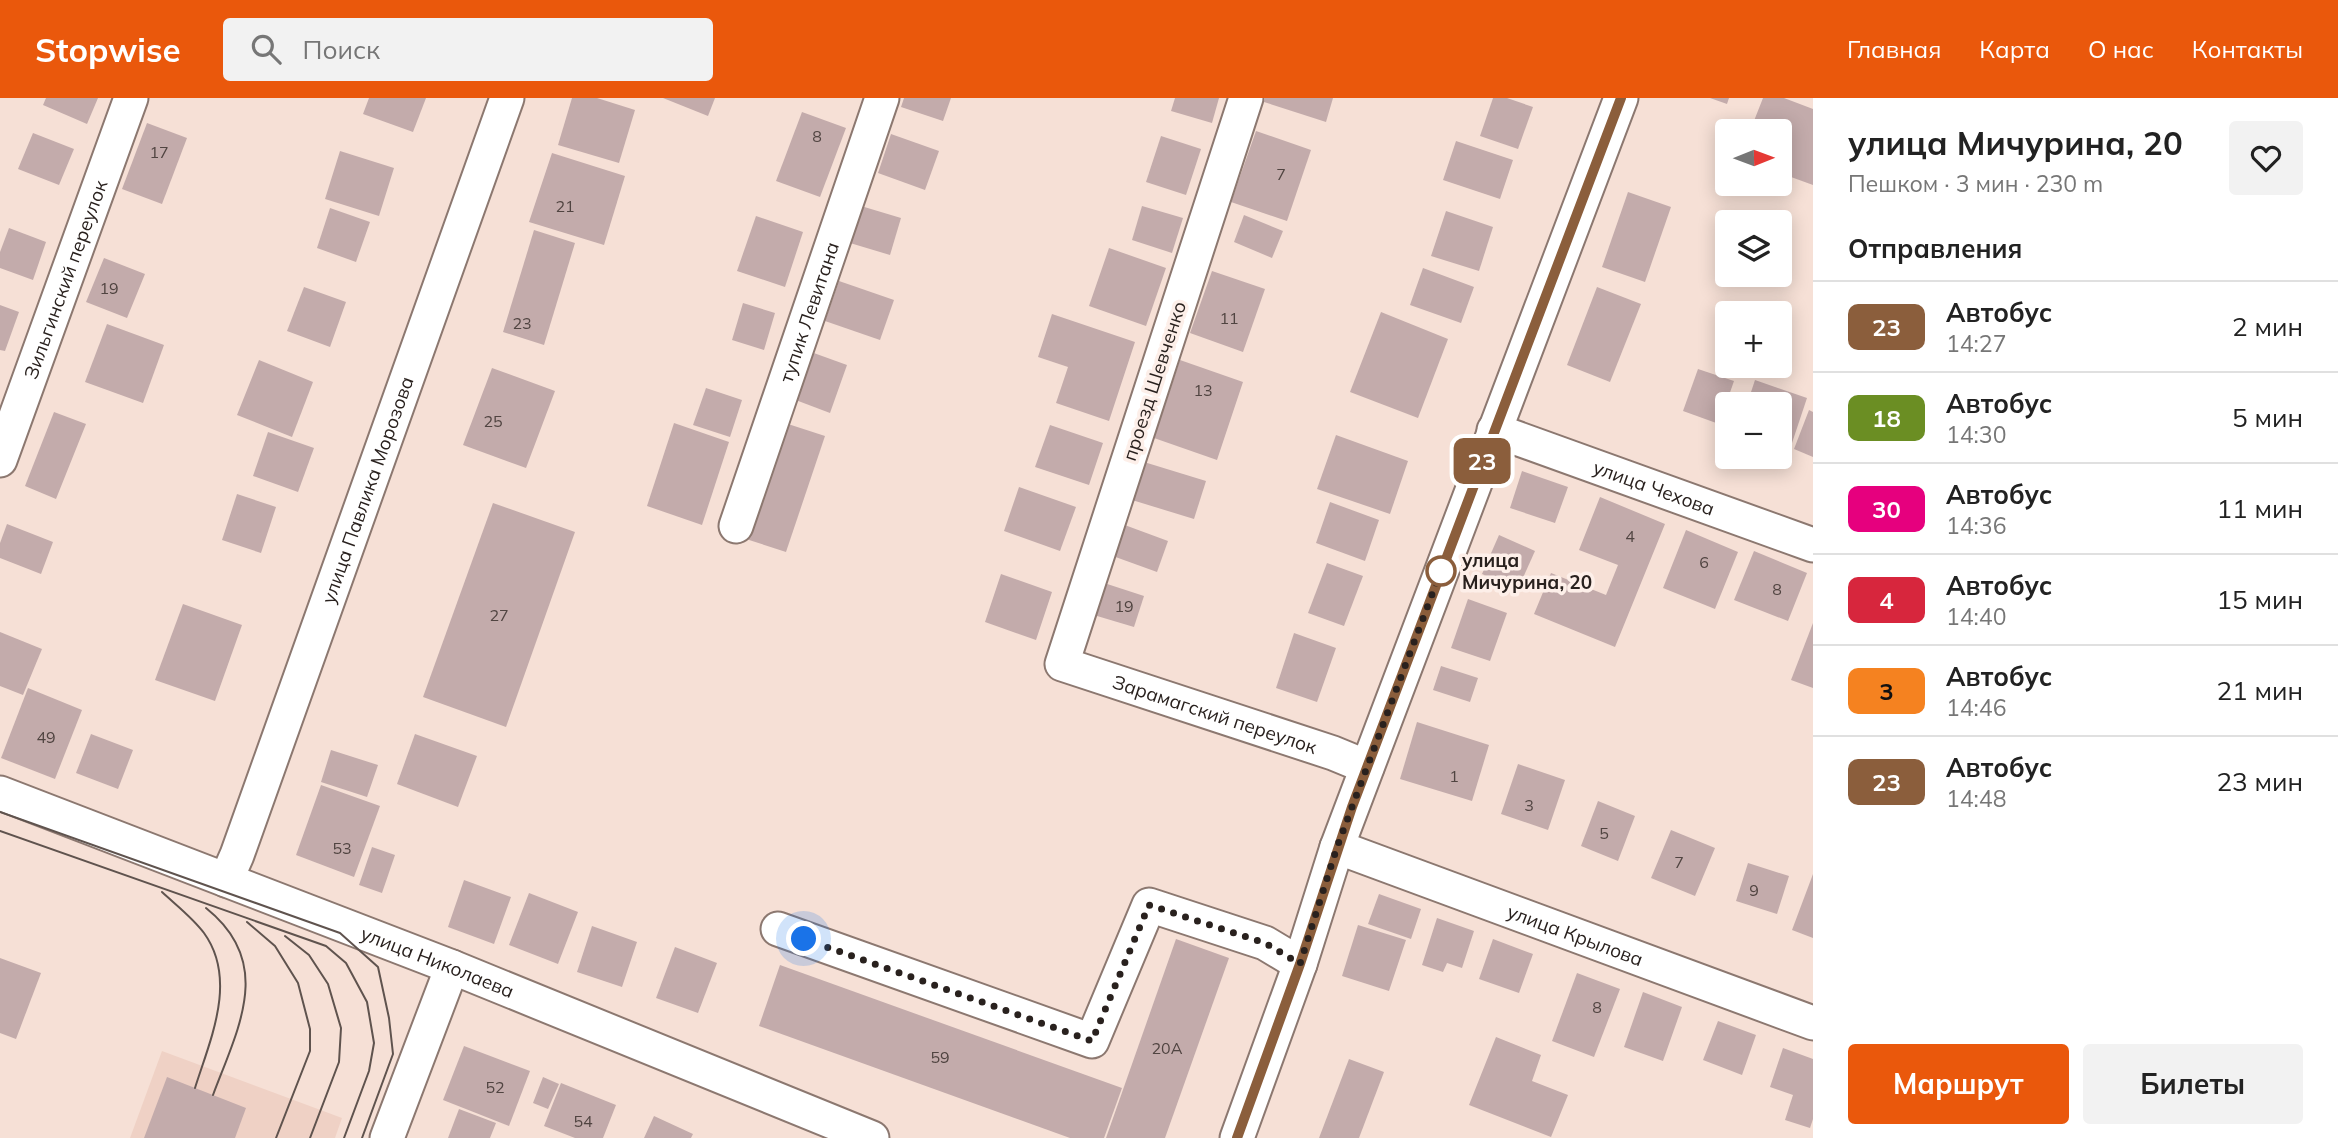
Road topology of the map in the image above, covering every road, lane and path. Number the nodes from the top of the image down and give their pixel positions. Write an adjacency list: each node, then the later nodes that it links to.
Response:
1 (131, 98): 7 (street, Зильгинский переулок)
2 (507, 98): 14 (street, улица Павлика Морозова)
3 (883, 98): 8 (street, тупик Левитана)
4 (1246, 98): 10 (street, проезд Шевченко)
5 (1621, 98): 6 (street)
6 (1494, 430): 9 (street, улица Чехова); 11 (street)
7 (0, 460)
8 (736, 526)
9 (1813, 545)
10 (1062, 664): 11 (street, Зарамагский переулок)
11 (1367, 767): 13 (street)
12 (0, 793): 14 (street, улица Николаева)
13 (1337, 847): 16 (street); 18 (street, улица Крылова)
14 (226, 880): 17 (street, улица Николаева)
15 (778, 929): 16 (street)
16 (1300, 964): 21 (street)
17 (452, 967): 19 (street); 20 (street, улица Николаева)
18 (1813, 1023)
19 (387, 1138)
20 (872, 1138)
21 (1237, 1138)

